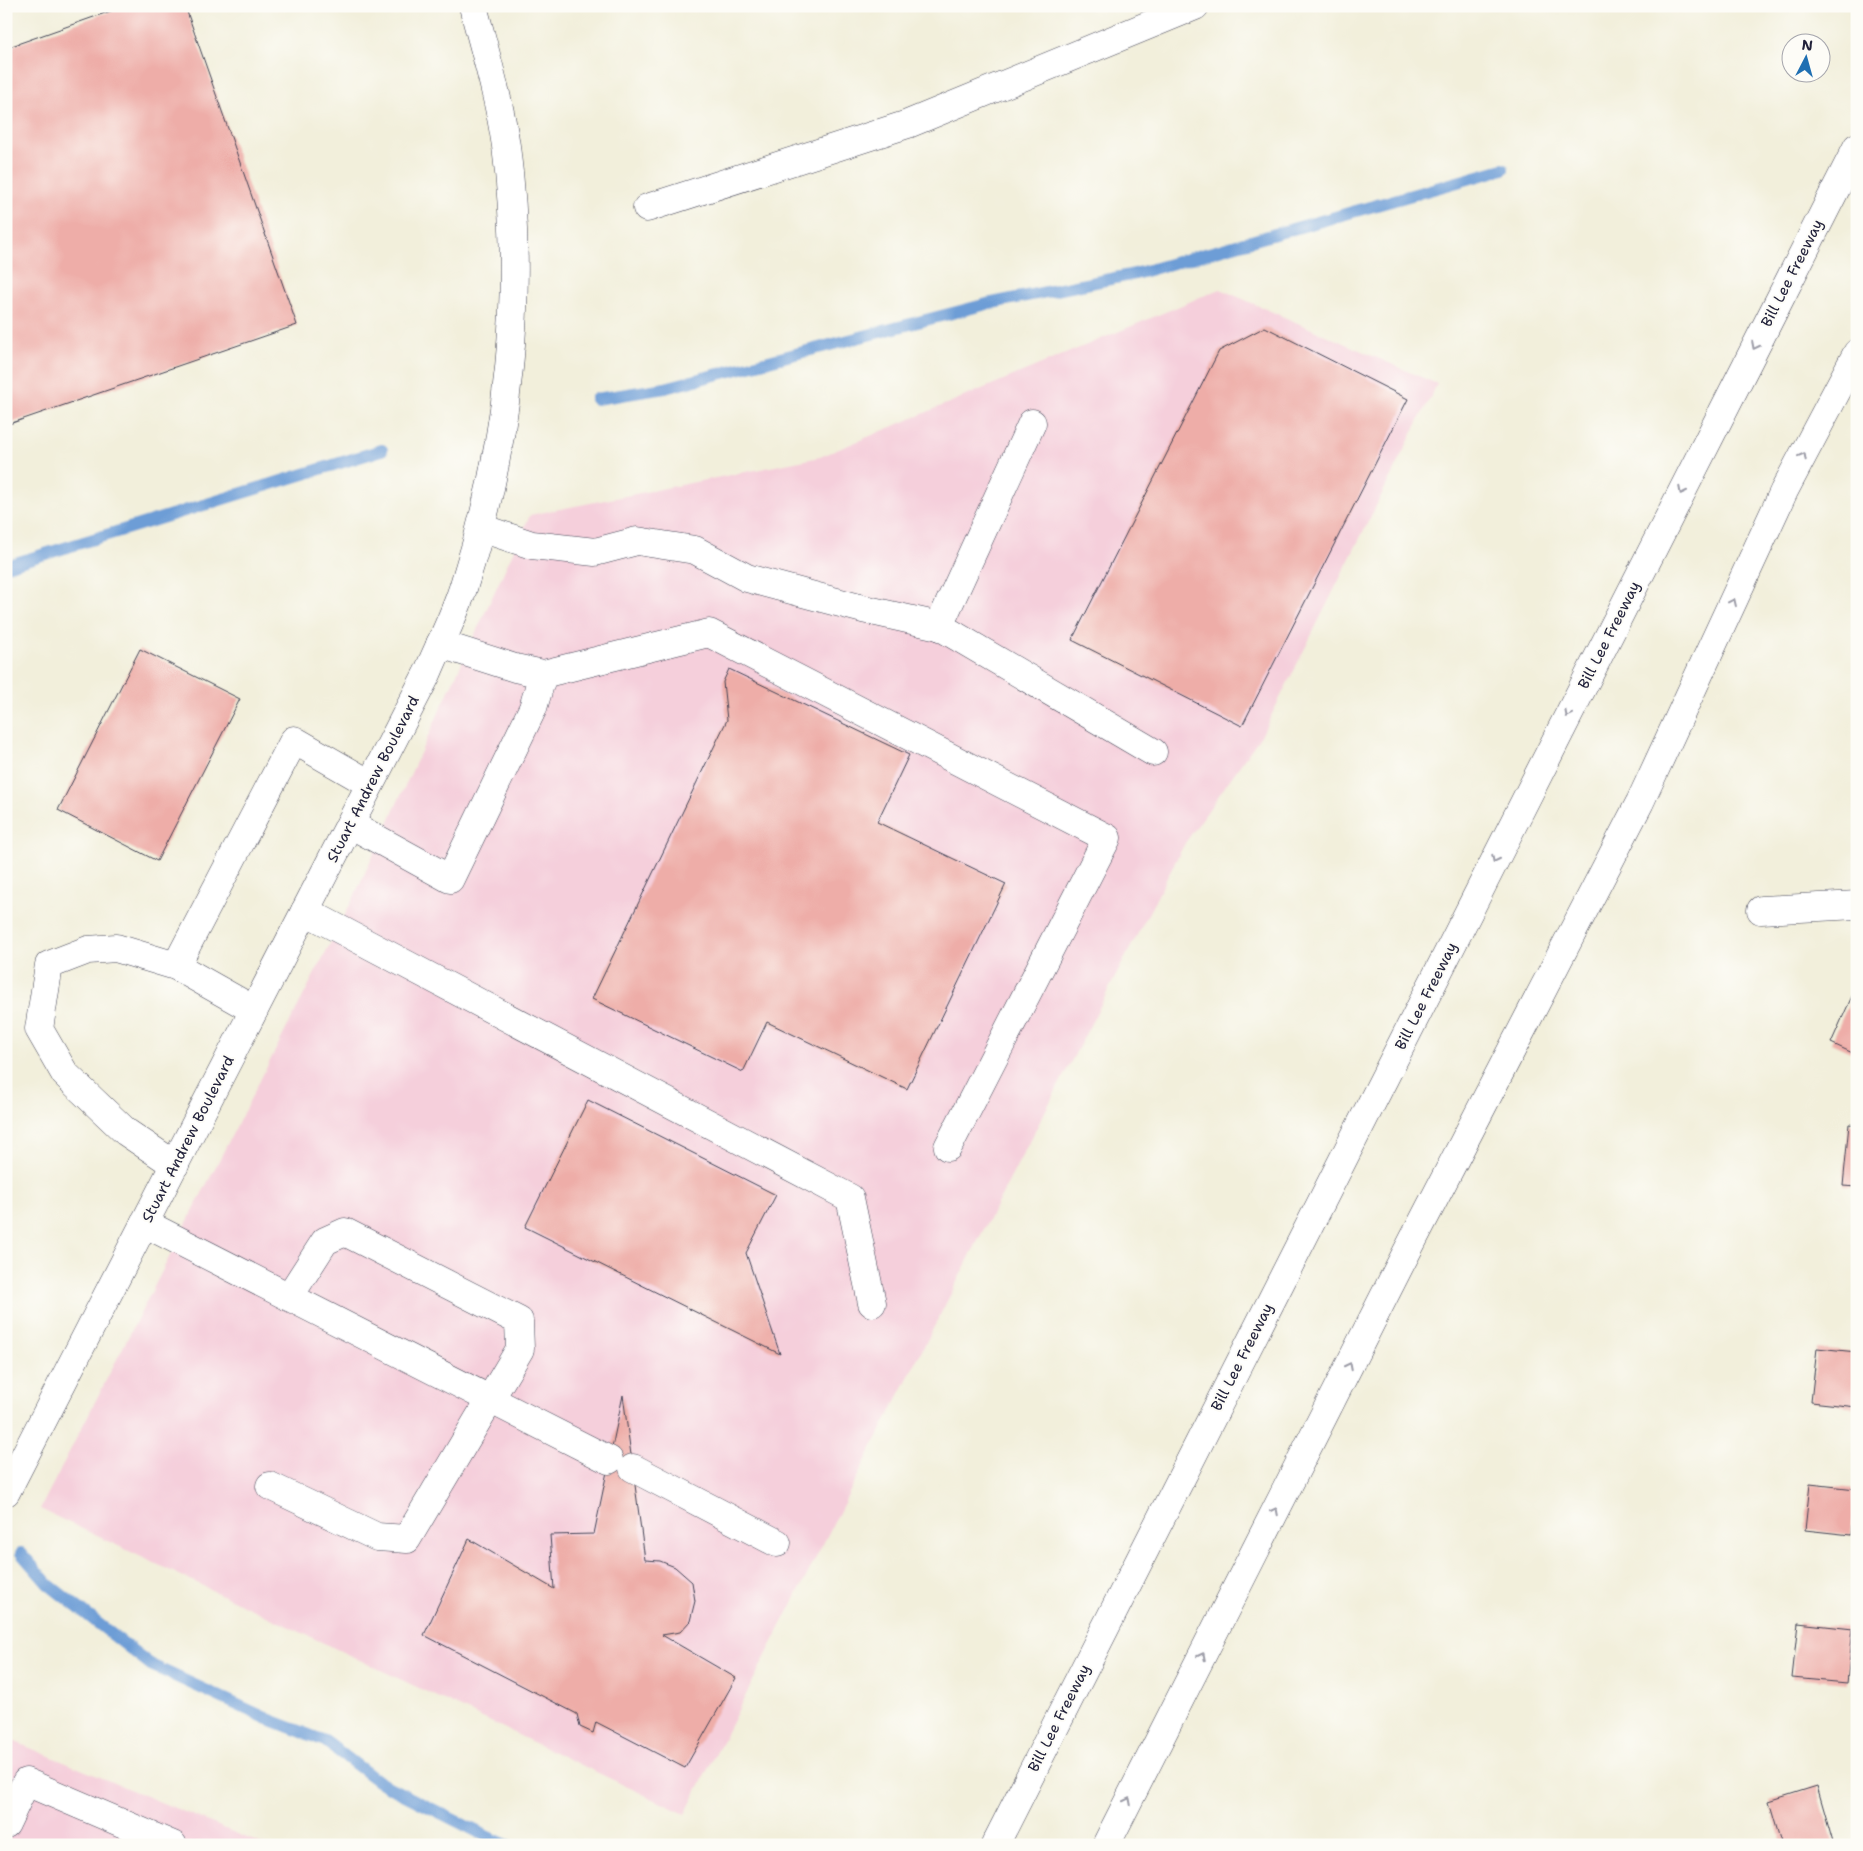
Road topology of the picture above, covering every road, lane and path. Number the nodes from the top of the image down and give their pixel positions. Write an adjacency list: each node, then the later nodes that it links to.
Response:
1 (473, 6): 9 (main road, Stuart Andrew Boulevard)
2 (1195, 6): 6 (main road)
3 (1857, 131): 5 (main road)
4 (1857, 147): 5 (main road, Bill Lee Freeway)
5 (1827, 205): 32 (main road, Bill Lee Freeway, one-way to 32)
6 (647, 208)
7 (1857, 353): 33 (main road, one-way to 7)
8 (1032, 423): 10 (main road)
9 (481, 528): 10 (main road); 11 (main road, Stuart Andrew Boulevard)
10 (939, 626): 13 (main road)
11 (440, 644): 12 (main road); 14 (main road, Stuart Andrew Boulevard)
12 (543, 674): 15 (main road); 21 (main road)
13 (1153, 752)
14 (370, 784): 15 (main road, Stuart Andrew Boulevard); 19 (main road)
15 (350, 824): 18 (main road, Stuart Andrew Boulevard)
16 (1857, 905): 17 (main road)
17 (1761, 910)
18 (305, 911): 20 (main road, Stuart Andrew Boulevard); 25 (main road)
19 (176, 966): 20 (main road); 22 (main road)
20 (254, 1010): 22 (main road, Stuart Andrew Boulevard)
21 (948, 1147)
22 (175, 1164): 23 (main road, Stuart Andrew Boulevard)
23 (144, 1223): 24 (main road); 28 (main road, Stuart Andrew Boulevard)
24 (289, 1297): 26 (main road); 26 (main road)
25 (872, 1303)
26 (491, 1400): 27 (main road); 29 (main road)
27 (270, 1486)
28 (6, 1492)
29 (777, 1543)
30 (6, 1824): 31 (main road)
31 (173, 1845)
32 (995, 1845)
33 (1106, 1845)

